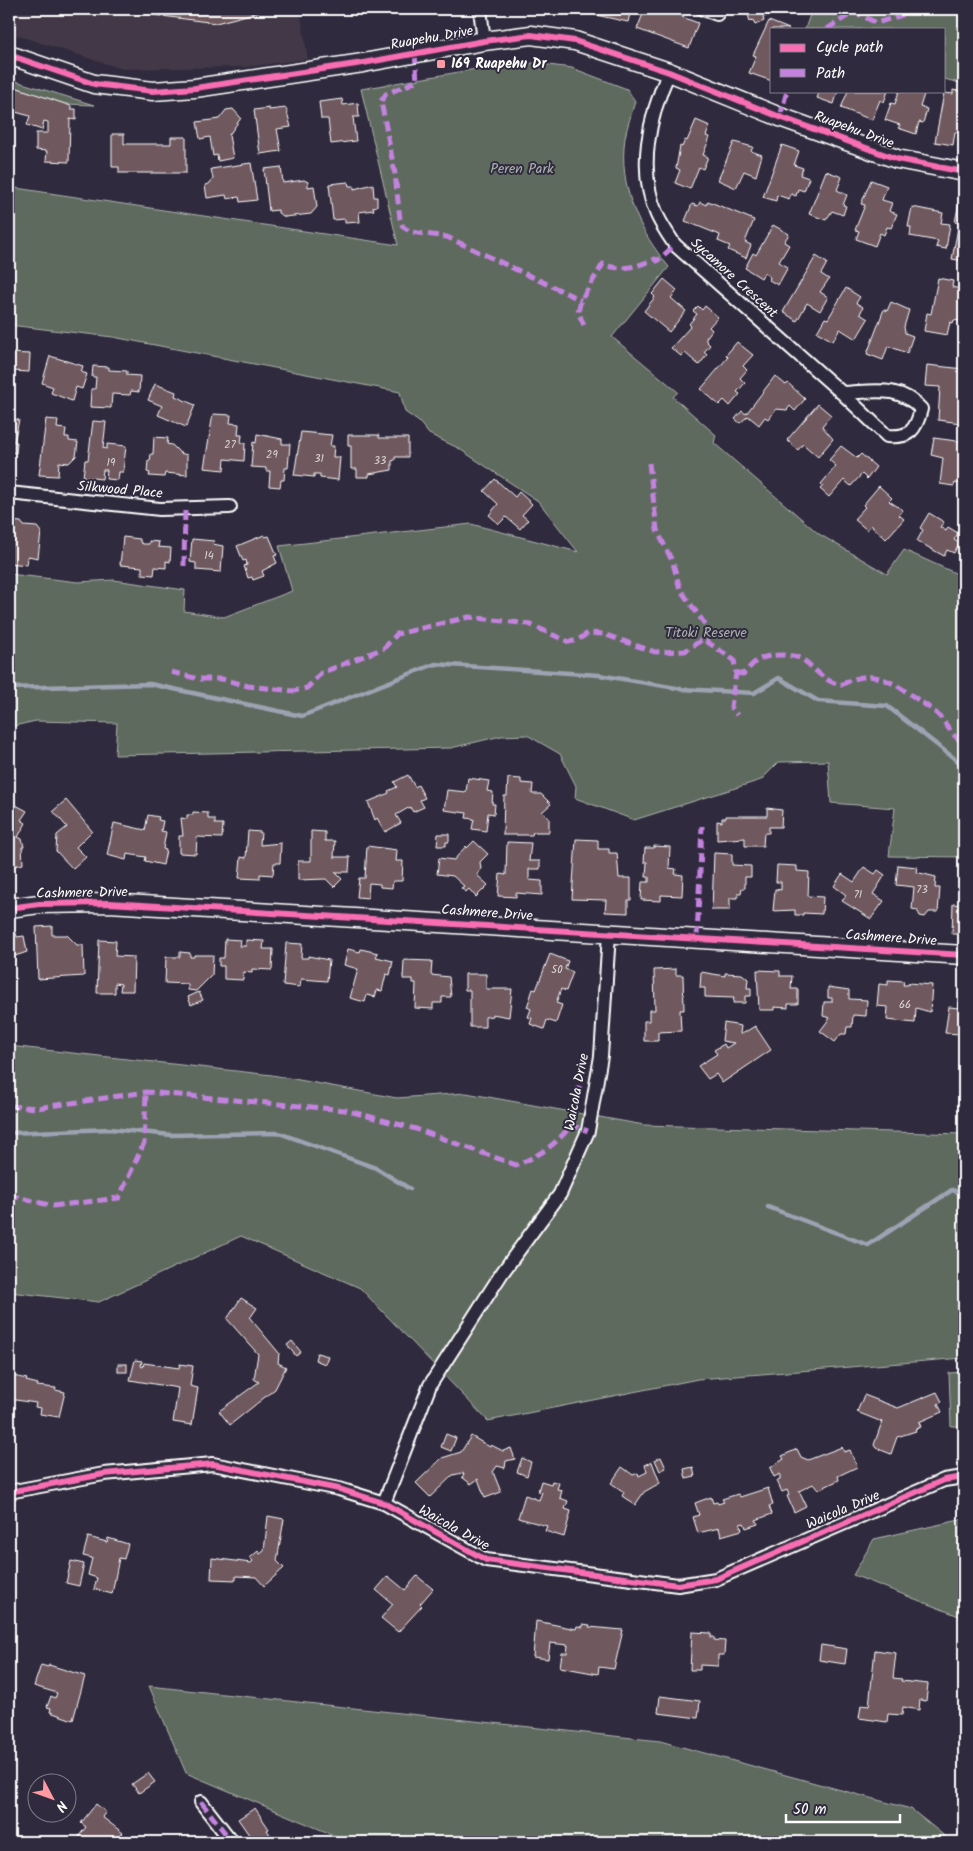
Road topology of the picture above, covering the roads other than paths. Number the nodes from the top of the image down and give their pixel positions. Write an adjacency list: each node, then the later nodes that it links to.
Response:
1 (480, 9): 4 (street)
2 (703, 9): 3 (street)
3 (717, 14)
4 (484, 41): 5 (street, Ruapehu Drive); 6 (street, Ruapehu Drive)
5 (9, 56)
6 (669, 72): 7 (street, Ruapehu Drive); 8 (street, Sycamore Crescent)
7 (964, 172)
8 (842, 393): 8 (street, Sycamore Crescent)
9 (9, 493): 10 (street, Silkwood Place)
10 (230, 507)
11 (9, 908): 12 (street, Cashmere Drive)
12 (609, 934): 13 (street, Cashmere Drive); 16 (street, Waicola Drive)
13 (964, 955)
14 (964, 1477): 16 (street, Waicola Drive)
15 (9, 1492): 16 (street, Waicola Drive)
16 (384, 1504)
17 (201, 1802): 18 (street)
18 (232, 1842)

